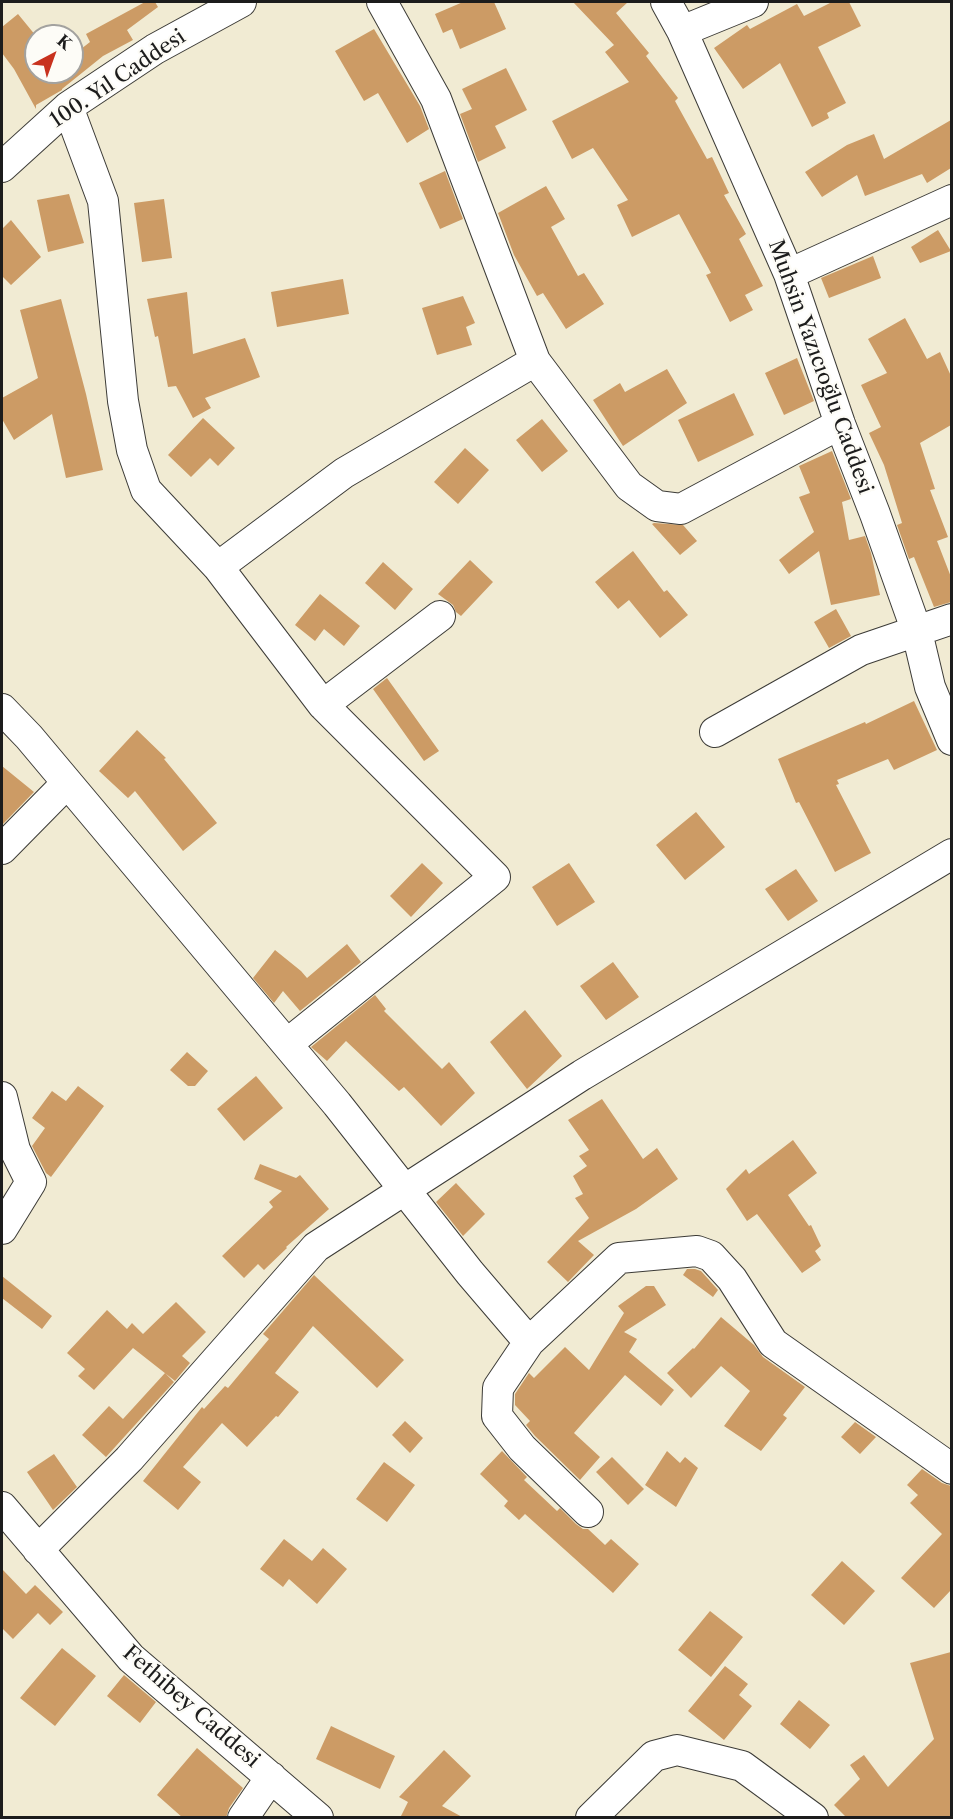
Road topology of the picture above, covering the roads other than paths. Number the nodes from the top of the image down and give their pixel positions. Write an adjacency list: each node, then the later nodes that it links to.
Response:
1 (241, 2): 6 (street, 100. Yıl Caddesi)
2 (382, 2): 10 (street)
3 (666, 2): 5 (street, Muhsin Yazıcıoğlu Caddesi)
4 (753, 2): 5 (street)
5 (682, 31): 9 (street, Muhsin Yazıcıoğlu Caddesi)
6 (68, 107): 7 (street, 100. Yıl Caddesi); 12 (street)
7 (2, 167)
8 (951, 200): 9 (street)
9 (789, 274): 11 (street, Muhsin Yazıcıoğlu Caddesi)
10 (536, 361): 11 (street); 12 (street)
11 (840, 424): 15 (street, Muhsin Yazıcıoğlu Caddesi)
12 (218, 567): 16 (street)
13 (440, 616): 16 (street)
14 (951, 619): 15 (street)
15 (917, 632): 18 (street); 19 (street, Muhsin Yazıcıoğlu Caddesi)
16 (323, 705): 23 (street)
17 (2, 710): 20 (street)
18 (715, 732)
19 (951, 740)
20 (67, 783): 21 (street); 23 (street)
21 (2, 849)
22 (951, 854): 25 (street)
23 (286, 1044): 25 (street)
24 (2, 1097): 26 (street)
25 (405, 1190): 27 (street); 31 (street)
26 (2, 1229)
27 (529, 1342): 28 (street); 30 (street)
28 (951, 1469)
29 (2, 1507): 31 (street, Fethibey Caddesi)
30 (588, 1512)
31 (38, 1550): 32 (street, Fethibey Caddesi)
32 (271, 1777): 33 (street); 34 (street, Fethibey Caddesi)
33 (243, 1818)
34 (318, 1818)
35 (591, 1818): 36 (street)
36 (813, 1818)

